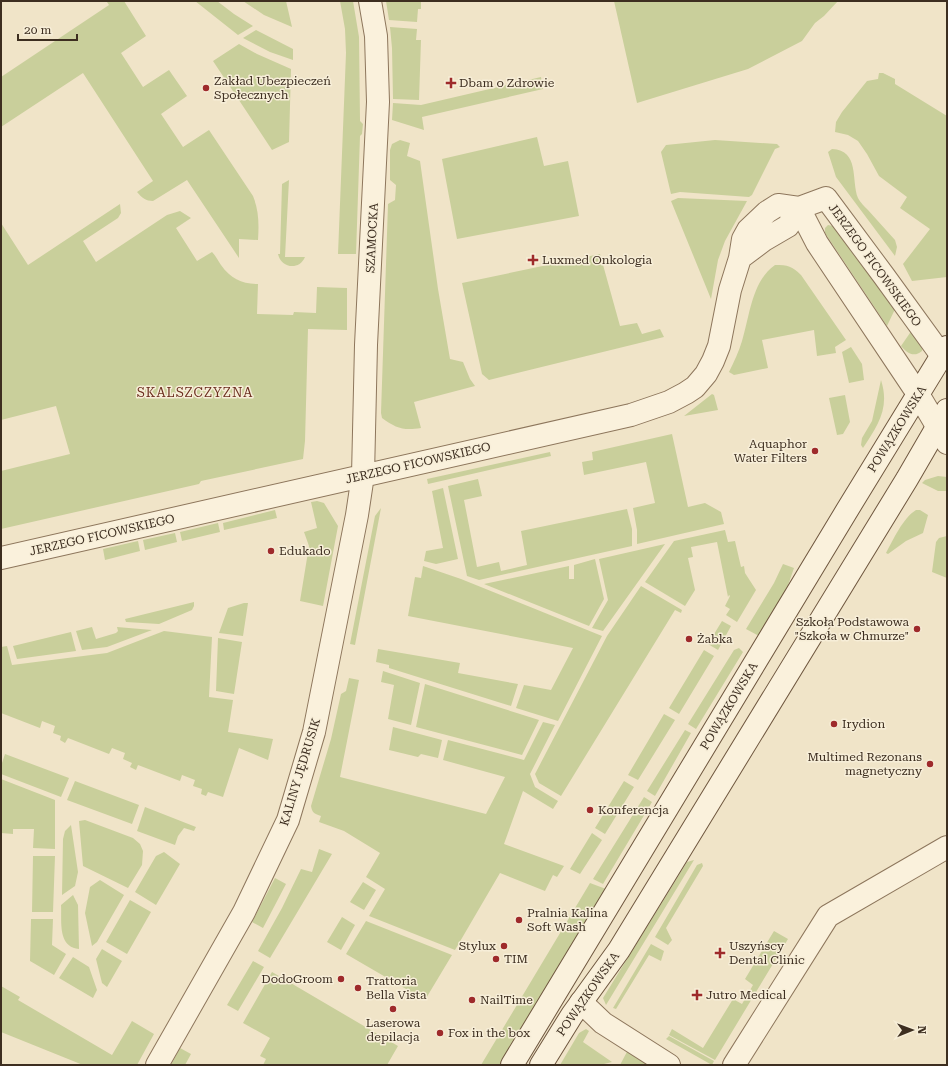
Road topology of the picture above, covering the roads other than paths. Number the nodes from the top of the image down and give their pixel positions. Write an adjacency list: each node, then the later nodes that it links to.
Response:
1 (370, 1): 6 (street, SZAMOCKA)
2 (798, 208): 3 (street, JERZEGO FICOWSKIEGO); 4 (street); 6 (street, JERZEGO FICOWSKIEGO)
3 (945, 356): 4 (street, POWĄZKOWSKA)
4 (918, 394): 5 (street); 11 (street, POWĄZKOWSKA)
5 (944, 427): 9 (street, POWĄZKOWSKA)
6 (363, 475): 7 (street, JERZEGO FICOWSKIEGO); 10 (street, KALINY JĘDRUSIK)
7 (1, 558)
8 (947, 847): 14 (street)
9 (581, 1002): 12 (street, POWĄZKOWSKA); 13 (street)
10 (157, 1065)
11 (512, 1065)
12 (541, 1065)
13 (669, 1065)
14 (734, 1065)

